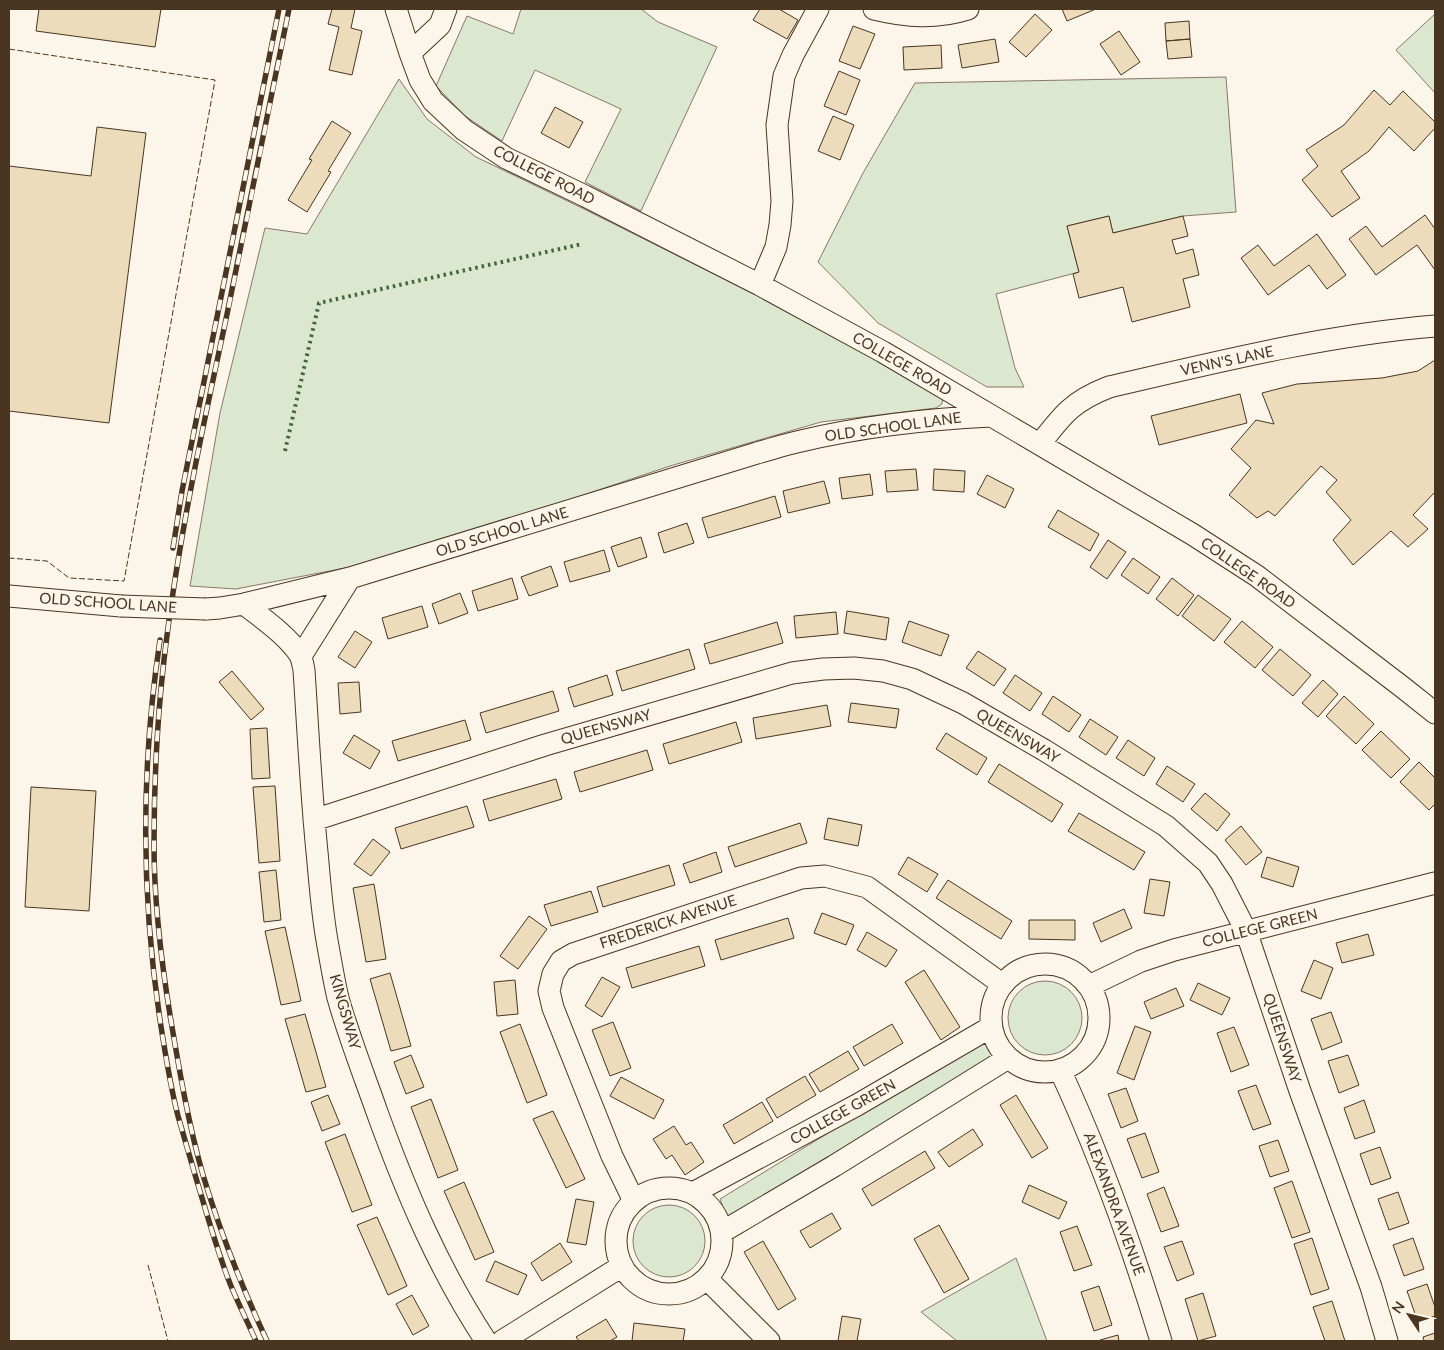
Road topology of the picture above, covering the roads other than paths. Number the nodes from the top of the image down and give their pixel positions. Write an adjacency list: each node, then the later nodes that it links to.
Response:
1 (396, 9): 6 (street, COLLEGE ROAD)
2 (446, 9): 6 (street)
3 (818, 9): 7 (street)
4 (874, 9): 5 (street)
5 (968, 9)
6 (410, 53): 7 (street, COLLEGE ROAD)
7 (760, 285): 9 (street, COLLEGE ROAD)
8 (1435, 326): 10 (street, VENN'S LANE)
9 (991, 416): 10 (street, COLLEGE ROAD); 11 (street, OLD SCHOOL LANE)
10 (1040, 444): 15 (street, COLLEGE ROAD)
11 (350, 578): 13 (street, OLD SCHOOL LANE); 14 (street)
12 (9, 596): 13 (street, OLD SCHOOL LANE, bridge)
13 (244, 604): 14 (street)
14 (301, 656): 16 (street, KINGSWAY)
15 (1435, 713)
16 (314, 820): 18 (street, QUEENSWAY); 29 (street, KINGSWAY)
17 (1435, 883): 18 (street, COLLEGE GREEN)
18 (1246, 931): 20 (street, COLLEGE GREEN); 33 (street, QUEENSWAY)
19 (1002, 984): 20 (street); 21 (street); 25 (street, FREDERICK AVENUE)
20 (1090, 986): 23 (street)
21 (991, 1027): 22 (street); 24 (street, COLLEGE GREEN)
22 (1008, 1058): 23 (street); 26 (street)
23 (1060, 1070): 32 (street, ALEXANDRA AVENUE)
24 (693, 1193): 25 (street); 26 (street)
25 (634, 1201): 27 (street)
26 (722, 1232): 28 (street)
27 (622, 1266): 28 (street); 30 (street)
28 (706, 1278): 31 (street)
29 (486, 1341)
30 (502, 1341)
31 (769, 1341)
32 (1162, 1341)
33 (1387, 1341)

